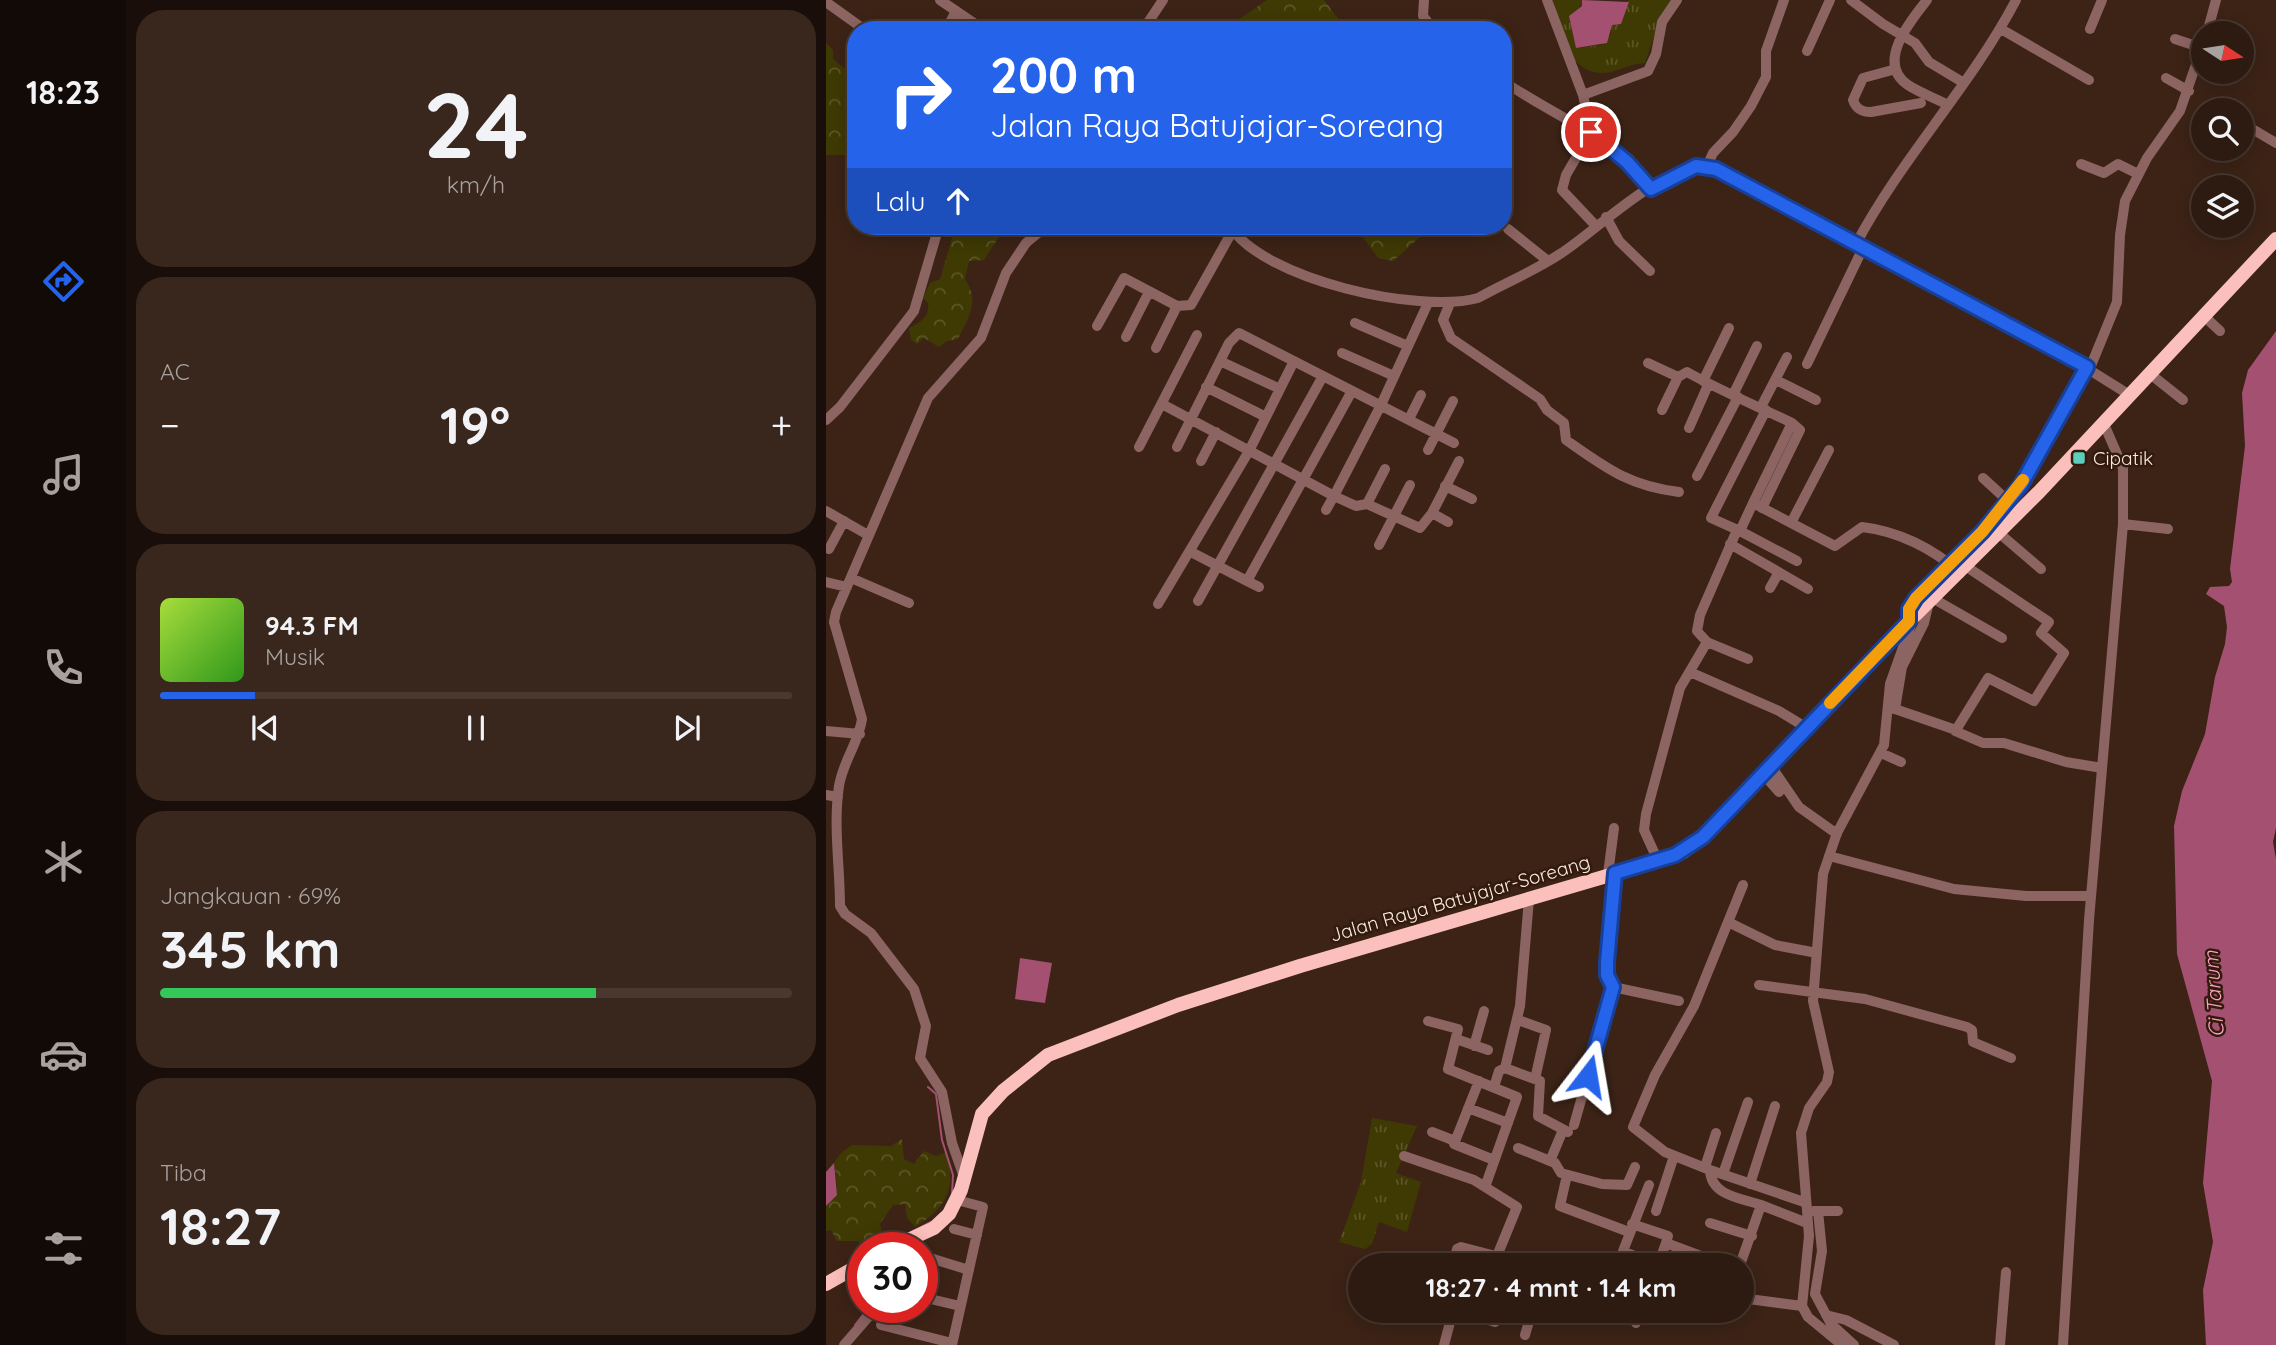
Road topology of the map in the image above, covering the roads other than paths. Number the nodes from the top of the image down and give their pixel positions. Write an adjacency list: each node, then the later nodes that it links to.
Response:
1 (940, 0): 14 (street)
2 (1163, 0): 18 (street)
3 (1424, 0): 19 (street)
4 (1547, 0): 34 (street)
5 (1677, 0): 34 (street)
6 (1784, 0): 42 (street)
7 (1830, 0): 26 (street)
8 (1851, 0): 23 (street)
9 (1927, 0): 23 (street)
10 (2016, 0): 21 (street)
11 (2102, 0): 22 (street)
12 (2216, 0): 20 (street)
13 (826, 2): 15 (street)
14 (956, 11): 16 (street); 17 (street)
15 (852, 21)
16 (951, 21)
17 (971, 21)
18 (1149, 21)
19 (1427, 21)
20 (2210, 21)
21 (2001, 29): 29 (street); 30 (street)
22 (2090, 29)
23 (1901, 35): 27 (street); 30 (street)
24 (2175, 39): 25 (street)
25 (2191, 43)
26 (1807, 51)
27 (1896, 69): 35 (street); 35 (street)
28 (2166, 78): 33 (street)
29 (2089, 80)
30 (1964, 83): 36 (street)
31 (2191, 84): 33 (street)
32 (1512, 86): 39 (street)
33 (2189, 91): 43 (street)
34 (1583, 95): 39 (street)
35 (1923, 98): 36 (street); 37 (street)
36 (1948, 104): 37 (street)
37 (1938, 118): 53 (street)
38 (2254, 130): 40 (street)
39 (1591, 134): 44 (street); 46 (street)
40 (2276, 143)
41 (2081, 164): 43 (street)
42 (1707, 166): 44 (street); 53 (street)
43 (2135, 172): 76 (street)
44 (1651, 189): 45 (street)
45 (1606, 216): 46 (street); 55 (street)
46 (1596, 226): 54 (street)
47 (1512, 232): 54 (street)
48 (936, 235): 99 (street)
49 (1036, 235): 136 (street)
50 (1228, 235): 59 (street)
51 (1238, 235): 57 (street)
52 (2276, 239): 60 (highway, Jalan Raya Batujajar-Soreang)
53 (1860, 246): 75 (street); 76 (street)
54 (1548, 261): 58 (street)
55 (1650, 271)
56 (1149, 292): 59 (street); 62 (street); 66 (street)
57 (1428, 303): 58 (street); 67 (street)
58 (1450, 303): 119 (street)
59 (1177, 306): 69 (street)
60 (2204, 316): 64 (street); 77 (highway, Jalan Raya Batujajar-Soreang)
61 (1355, 323): 67 (street)
62 (1097, 326)
63 (1729, 328): 82 (street)
64 (2220, 331)
65 (1198, 335): 92 (street)
66 (1126, 337)
67 (1408, 346): 79 (street)
68 (1757, 346): 88 (street)
69 (1156, 348)
70 (1342, 353): 79 (street)
71 (1787, 357): 81 (street)
72 (1220, 361): 73 (street); 83 (street); 84 (street)
73 (1294, 361): 78 (street); 84 (street)
74 (1648, 363): 80 (street)
75 (1807, 364)
76 (2088, 368): 86 (street); 122 (street)
77 (2149, 373): 86 (highway, Jalan Raya Batujajar-Soreang); 90 (street)
78 (1323, 376): 85 (street); 112 (street)
79 (1394, 376): 93 (street)
80 (1678, 377): 82 (street); 95 (street)
81 (1776, 380): 89 (street); 94 (street)
82 (1705, 383): 88 (street); 101 (street)
83 (1206, 387): 96 (street); 97 (street)
84 (1280, 389): 96 (street)
85 (1352, 391): 93 (street); 116 (street)
86 (2128, 394): 100 (highway, Jalan Raya Batujajar-Soreang)
87 (1421, 395): 98 (street)
88 (1735, 396): 94 (street); 114 (street)
89 (1816, 400)
90 (2183, 400)
91 (1453, 401): 103 (street)
92 (1162, 404): 97 (street); 105 (street)
93 (1381, 405): 98 (street); 120 (street)
94 (1763, 409): 124 (street); 134 (street)
95 (1662, 410)
96 (1266, 417): 109 (street)
97 (1190, 419): 102 (street); 106 (street)
98 (1409, 419): 103 (street)
99 (826, 420)
100 (2104, 424): 132 (street); 135 (highway, Jalan Raya Batujajar-Soreang)
101 (1689, 428)
102 (1216, 432): 109 (street); 110 (street)
103 (1435, 432): 104 (street); 107 (street)
104 (1454, 443)
105 (1139, 446)
106 (1177, 447)
107 (1428, 450)
108 (1829, 450): 131 (street)
109 (1249, 451): 112 (street); 140 (street)
110 (1201, 461)
111 (1459, 461): 118 (street)
112 (1275, 465): 116 (street); 142 (street)
113 (1385, 468): 123 (street)
114 (1697, 476)
115 (1983, 478): 122 (street)
116 (1301, 480): 120 (street); 146 (street)
117 (1410, 485): 128 (street)
118 (1445, 486): 121 (street); 127 (street)
119 (1679, 492)
120 (1334, 496): 123 (street); 125 (street)
121 (1472, 499)
122 (2007, 500): 143 (street)
123 (1367, 504): 128 (street)
124 (1758, 505): 131 (street); 134 (street)
125 (1326, 510)
126 (826, 512): 129 (street)
127 (1432, 513): 128 (street); 130 (street)
128 (1394, 517): 138 (street)
129 (844, 521): 136 (street); 139 (street)
130 (1448, 522)
131 (1791, 523): 143 (street)
132 (2123, 524): 133 (street); 169 (street)
133 (2168, 529)
134 (1739, 530): 137 (street); 141 (street)
135 (1999, 533): 143 (highway, Jalan Raya Batujajar-Soreang); 144 (street)
136 (868, 535): 148 (street)
137 (1730, 544): 145 (street); 159 (street)
138 (1378, 545)
139 (829, 549)
140 (1191, 552): 142 (street); 154 (street)
141 (1797, 561)
142 (1218, 567): 146 (street); 152 (street)
143 (1958, 568): 156 (highway, Jalan Raya Batujajar-Soreang); 156 (street); 165 (street)
144 (2041, 569)
145 (1779, 572): 150 (street); 151 (street)
146 (1247, 581): 149 (street)
147 (826, 582): 148 (street)
148 (849, 583): 153 (street); 157 (street)
149 (1259, 587)
150 (1770, 588)
151 (1808, 589)
152 (1198, 601)
153 (909, 603)
154 (1158, 604)
155 (826, 606): 157 (street)
156 (1922, 609): 158 (street); 162 (street); 162 (street); 163 (highway, Jalan Raya Batujajar-Soreang)
157 (836, 612): 166 (street)
158 (2002, 638)
159 (1707, 642): 160 (street); 161 (street)
160 (1748, 659)
161 (1690, 672): 163 (street); 177 (street)
162 (1891, 708): 165 (street); 167 (street)
163 (1807, 728): 170 (highway, Jalan Raya Batujajar-Soreang)
164 (826, 731): 166 (street)
165 (1955, 731): 169 (street)
166 (860, 734): 173 (street)
167 (1881, 754): 168 (street); 175 (street)
168 (1901, 762)
169 (2102, 768): 180 (street)
170 (1768, 770): 171 (street); 175 (street); 177 (highway, Jalan Raya Batujajar-Soreang)
171 (1779, 792)
172 (826, 795): 173 (street)
173 (838, 797): 216 (street)
174 (1614, 828): 178 (street)
175 (1837, 834): 176 (street)
176 (1829, 856): 180 (street); 183 (street)
177 (1658, 861): 178 (highway, Jalan Raya Batujajar-Soreang)
178 (1612, 873): 181 (highway, Jalan Raya Batujajar-Soreang); 185 (street)
179 (1743, 886): 182 (street)
180 (2091, 896): 265 (street)
181 (1529, 899): 189 (street); 216 (highway, Jalan Raya Batujajar-Soreang)
182 (1728, 922): 183 (street); 209 (street)
183 (1817, 953): 186 (street)
184 (1759, 985): 186 (street)
185 (1613, 987): 187 (street); 203 (street)
186 (1814, 991): 194 (street); 222 (street)
187 (1679, 1001)
188 (1484, 1011): 192 (street)
189 (1518, 1020): 195 (street); 196 (street)
190 (1428, 1021): 191 (street)
191 (1456, 1039): 192 (street); 197 (street)
192 (1474, 1045): 193 (street)
193 (1488, 1050)
194 (2011, 1058)
195 (1505, 1068): 196 (street); 198 (street)
196 (1535, 1079): 203 (street)
197 (1479, 1082): 198 (street); 201 (street)
198 (1494, 1087): 202 (street)
199 (1748, 1102): 214 (street)
200 (1775, 1105): 217 (street)
201 (1468, 1108): 202 (street); 206 (street)
202 (1508, 1123): 210 (street)
203 (1568, 1129): 211 (street)
204 (1432, 1132): 206 (street)
205 (1716, 1133): 213 (street)
206 (1455, 1141): 210 (street)
207 (1518, 1148): 211 (street)
208 (1404, 1156): 219 (street)
209 (1674, 1156): 213 (street); 223 (street)
210 (1494, 1160): 219 (street)
211 (1550, 1161): 215 (street)
212 (1635, 1167): 215 (street)
213 (1708, 1169): 214 (street); 221 (street)
214 (1723, 1174): 217 (street)
215 (1567, 1175): 228 (street)
216 (964, 1177): 220 (highway, Jalan Raya Batujajar-Soreang)
217 (1750, 1184): 222 (street)
218 (1649, 1185): 228 (street)
219 (1485, 1187): 238 (street)
220 (957, 1200): 230 (highway, Jalan Raya Batujajar-Soreang); 231 (street)
221 (1761, 1205): 227 (street); 232 (street)
222 (1805, 1207): 224 (street); 227 (street)
223 (1656, 1211)
224 (1818, 1211): 225 (street); 235 (street)
225 (1838, 1211)
226 (1710, 1223): 232 (street)
227 (1807, 1223): 234 (street)
228 (1630, 1228): 233 (street); 239 (street)
229 (954, 1229): 231 (street)
230 (926, 1232)
231 (977, 1235): 244 (street)
232 (1752, 1236): 242 (street)
233 (1666, 1243): 240 (street); 241 (street)
234 (1808, 1250): 235 (street); 251 (street)
235 (1822, 1251): 252 (street)
236 (1457, 1253): 237 (street)
237 (1484, 1253)
238 (1498, 1253)
239 (1628, 1253)
240 (1662, 1253)
241 (1693, 1253)
242 (1745, 1253)
243 (938, 1260): 244 (street)
244 (969, 1270): 250 (street)
245 (847, 1272): 247 (highway)
246 (2006, 1272): 264 (street)
247 (826, 1284)
248 (1754, 1300): 251 (street)
249 (938, 1301): 250 (street)
250 (960, 1306): 258 (street)
251 (1802, 1306): 261 (street)
252 (1826, 1315): 262 (street); 263 (street)
253 (863, 1323): 259 (street)
254 (1450, 1323): 260 (street)
255 (1528, 1323): 257 (street)
256 (881, 1325): 258 (street)
257 (1525, 1335)
258 (952, 1344)
259 (844, 1345)
260 (1444, 1345)
261 (1842, 1345)
262 (1854, 1345)
263 (1894, 1345)
264 (2000, 1345)
265 (2063, 1345)

